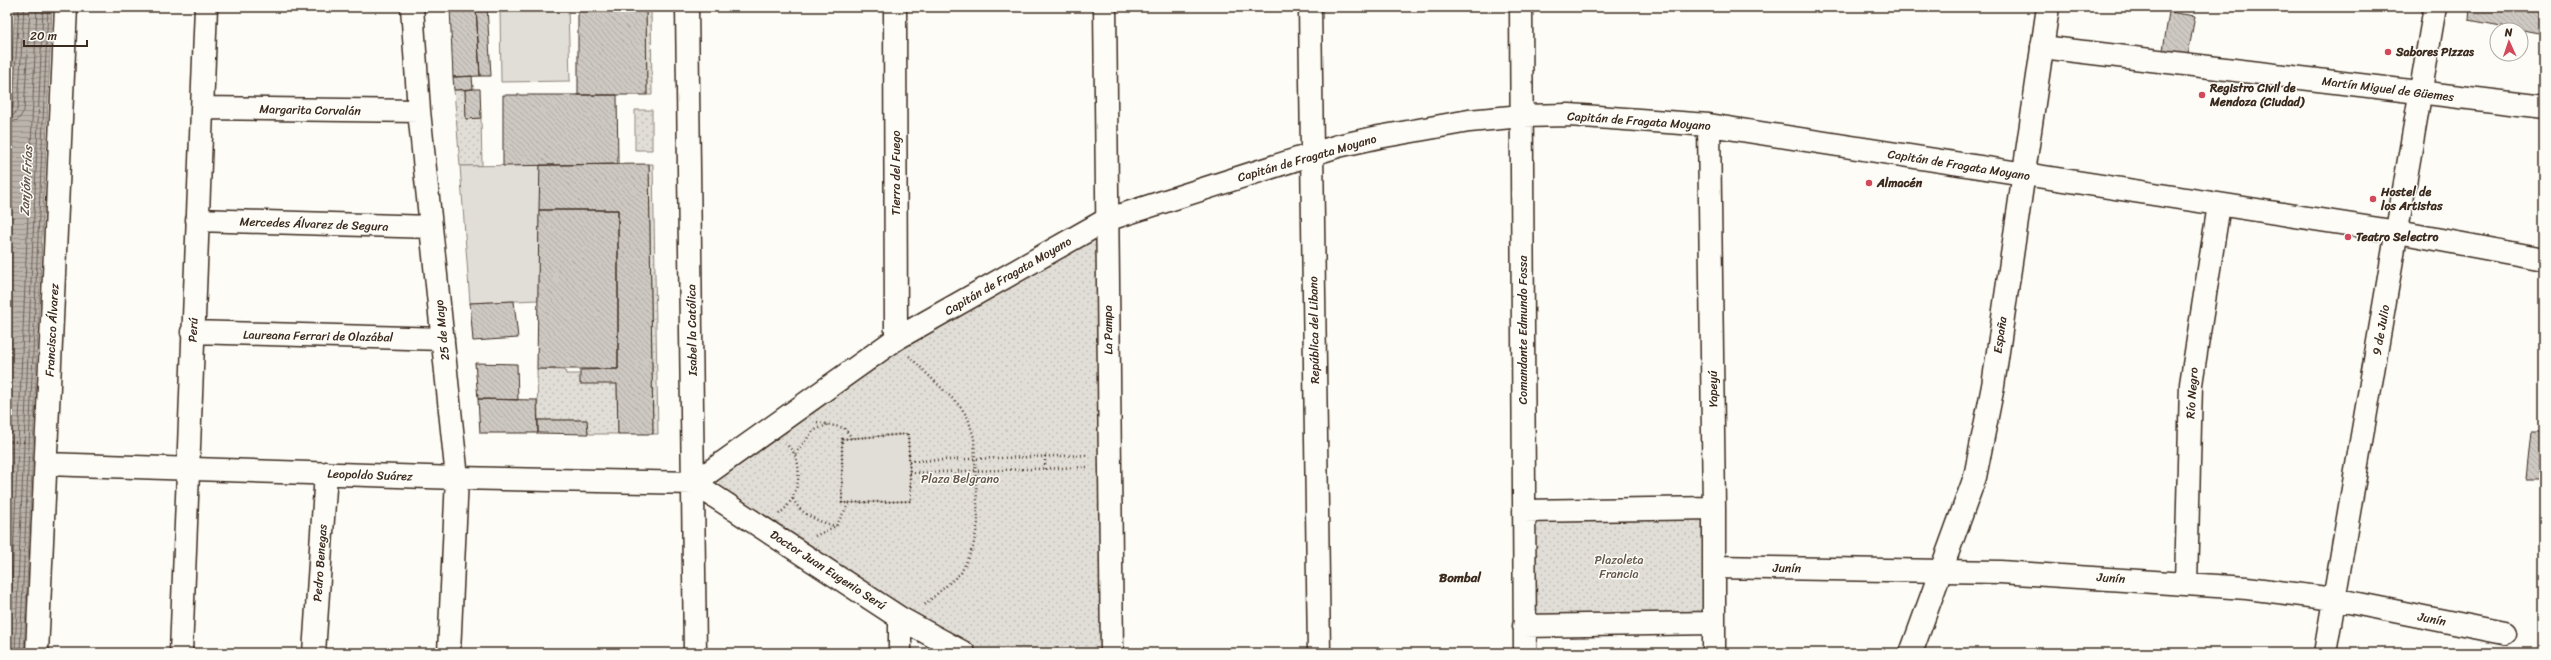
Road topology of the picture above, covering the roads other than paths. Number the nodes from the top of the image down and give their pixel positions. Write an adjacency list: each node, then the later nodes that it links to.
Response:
1 (66, 7): 29 (street, Francisco Álvarez)
2 (206, 7): 14 (street, Perú)
3 (412, 7): 15 (street, 25 de Mayo)
4 (687, 7): 33 (street, Isabel la Católica)
5 (895, 7): 28 (street, Tierra del Fuego)
6 (1105, 7): 22 (street, La Pampa)
7 (1310, 7): 18 (street, República del Libano)
8 (1521, 7): 16 (street, Comandante Edmundo Fossa)
9 (2048, 7): 11 (street, España)
10 (2435, 7): 12 (street, 9 de Julio)
11 (2042, 47): 12 (street, Martín Miguel de Güemes); 19 (street, España)
12 (2422, 93): 13 (street, Martín Miguel de Güemes); 24 (street, 9 de Julio)
13 (2544, 106)
14 (202, 108): 15 (street, Margarita Corvalán); 21 (street, Perú)
15 (419, 111): 23 (street, 25 de Mayo)
16 (1522, 116): 17 (street, Capitán de Fragata Moyano); 18 (street, Capitán de Fragata Moyano); 35 (street, Comandante Edmundo Fossa)
17 (1709, 125): 19 (street, Capitán de Fragata Moyano); 34 (street, Yapeyú)
18 (1312, 154): 22 (street, Capitán de Fragata Moyano); 52 (street, República del Libano)
19 (2022, 175): 20 (street, Capitán de Fragata Moyano); 37 (street, España)
20 (2219, 205): 24 (street, Capitán de Fragata Moyano); 38 (street, Río Negro)
21 (197, 220): 23 (street, Mercedes Álvarez de Segura); 26 (street, Perú)
22 (1106, 220): 28 (street, Capitán de Fragata Moyano); 51 (street, La Pampa)
23 (431, 228): 27 (street, 25 de Mayo)
24 (2398, 232): 25 (street, Capitán de Fragata Moyano); 39 (street, 9 de Julio)
25 (2544, 259)
26 (192, 332): 27 (street, Laureana Ferrari de Olazábal); 30 (street, Perú)
27 (443, 339): 32 (street, 25 de Mayo)
28 (901, 346): 33 (street, Capitán de Fragata Moyano)
29 (46, 464): 30 (street, Leopoldo Suárez); 44 (street, Francisco Álvarez)
30 (188, 469): 31 (street, Leopoldo Suárez); 45 (street, Perú)
31 (326, 474): 32 (street, Leopoldo Suárez); 46 (street, Pedro Benegas)
32 (457, 478): 33 (street, Leopoldo Suárez); 47 (street, 25 de Mayo)
33 (694, 483): 40 (street, Doctor Juan Eugenio Serú); 48 (street, Isabel la Católica)
34 (1714, 508): 35 (street); 36 (street, Yapeyú)
35 (1524, 511): 42 (street, Comandante Edmundo Fossa)
36 (1714, 567): 37 (street, Junín); 41 (street, Yapeyú)
37 (1940, 569): 38 (street, Junín); 55 (street, España)
38 (2186, 584): 39 (street, Junín)
39 (2334, 599): 43 (street, Junín); 56 (street, 9 de Julio)
40 (909, 614): 49 (street); 50 (street, Doctor Juan Eugenio Serú)
41 (1714, 623): 42 (street); 54 (street, Yapeyú)
42 (1524, 626): 53 (street, Comandante Edmundo Fossa)
43 (2504, 633)
44 (37, 653)
45 (181, 653)
46 (314, 653)
47 (449, 653)
48 (695, 653)
49 (900, 653)
50 (964, 653)
51 (1112, 653)
52 (1319, 653)
53 (1525, 653)
54 (1714, 653)
55 (1911, 653)
56 (2325, 653)

